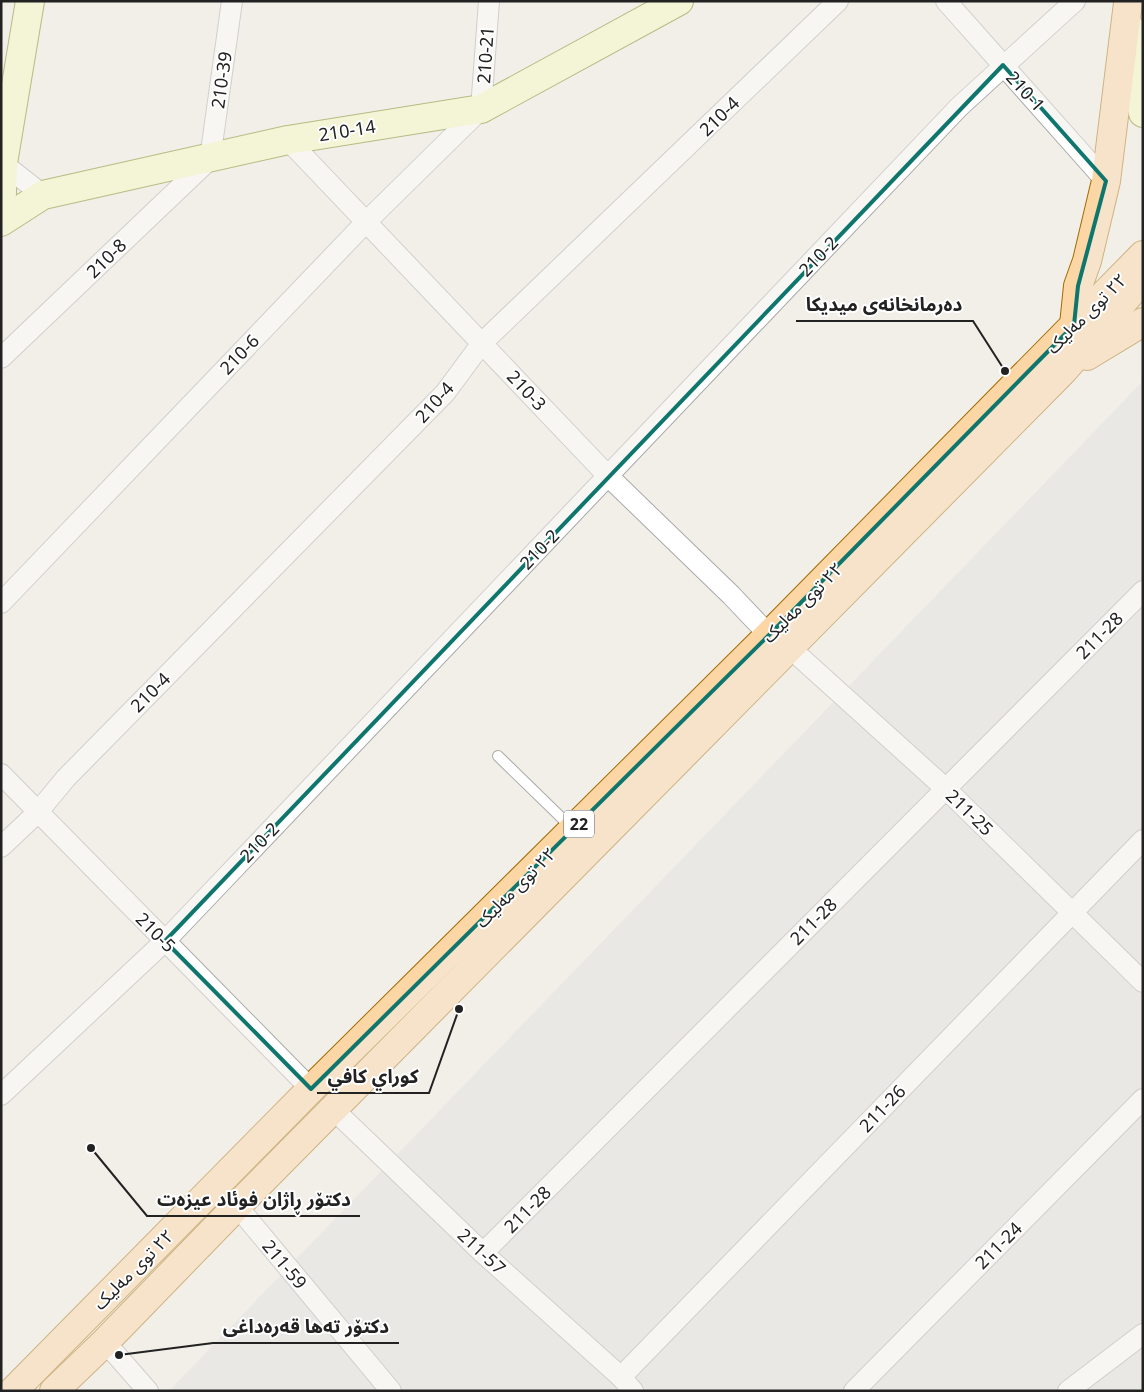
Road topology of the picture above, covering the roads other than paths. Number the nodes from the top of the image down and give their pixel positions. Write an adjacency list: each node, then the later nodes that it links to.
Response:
1 (30, 1): 14 (street)
2 (232, 1): 13 (street, 210-39)
3 (489, 1): 10 (street, 210-21)
4 (679, 1): 10 (street, 210-14)
5 (838, 1): 23 (street, 210-4)
6 (946, 1): 9 (street, 210-1)
7 (1075, 1): 9 (street, 210-2)
8 (1128, 2): 11 (street); 15 (main road)
9 (1003, 65): 15 (street, 210-1); 26 (street, 210-2)
10 (481, 109): 12 (street, 210-14); 18 (street, 210-6)
11 (1143, 113)
12 (288, 140): 13 (street, 210-14); 18 (street, 210-3)
13 (210, 159): 16 (street, 210-14); 24 (street, 210-8)
14 (2, 162): 16 (street); 17 (street)
15 (1106, 181): 22 (main road)
16 (43, 195): 17 (street, 210-14)
17 (1, 221)
18 (367, 221): 23 (street, 210-3); 28 (street, 210-6)
19 (1143, 255): 22 (main road, ٢٢ توی مەلیک / 22)
20 (1143, 279): 25 (main road, ٢٢ توی مەلیک / 22)
21 (1143, 322): 25 (main road)
22 (1074, 325): 29 (main road, ٢٢ توی مەلیک / 22)
23 (482, 343): 26 (street, 210-3); 33 (street, 210-4)
24 (1, 358)
25 (1062, 371): 29 (main road, ٢٢ توی مەلیک / 22)
26 (608, 476): 29 (street, 210-3); 38 (street, 210-2)
27 (1143, 591): 32 (street, 211-28)
28 (1, 604)
29 (780, 642): 32 (street, 211-25); 34 (main road, ٢٢ توی مەلیک / 22); 43 (main road, ٢٢ توی مەلیک / 22)
30 (498, 756): 34 (lane)
31 (1, 774): 33 (street, 210-5)
32 (945, 788): 37 (street, 211-25); 45 (street, 211-28)
33 (38, 812): 36 (street, 210-4); 38 (street, 210-5)
34 (573, 830): 40 (main road, ٢٢ توی مەلیک / 22)
35 (1143, 840): 37 (street, 211-26)
36 (1, 847)
37 (1072, 912): 39 (street, 211-25); 48 (street, 211-26)
38 (165, 941): 40 (street, 210-5); 41 (street, 210-2)
39 (1143, 982)
40 (311, 1090): 49 (main road, ٢٢ توی مەلیک / 22)
41 (1, 1095)
42 (1143, 1099): 53 (street, 211-24)
43 (333, 1109): 44 (main road, ٢٢ توی مەلیک / 22); 45 (street, 211-57)
44 (236, 1206): 47 (main road, ٢٢ توی مەلیک / 22); 52 (street, 211-59)
45 (483, 1253): 48 (street, 211-57)
46 (1143, 1334): 54 (street)
47 (105, 1342): 50 (main road, ٢٢ توی مەلیک / 22); 51 (street)
48 (627, 1384)
49 (13, 1391)
50 (54, 1391)
51 (148, 1391)
52 (391, 1391)
53 (854, 1391)
54 (1068, 1391)

